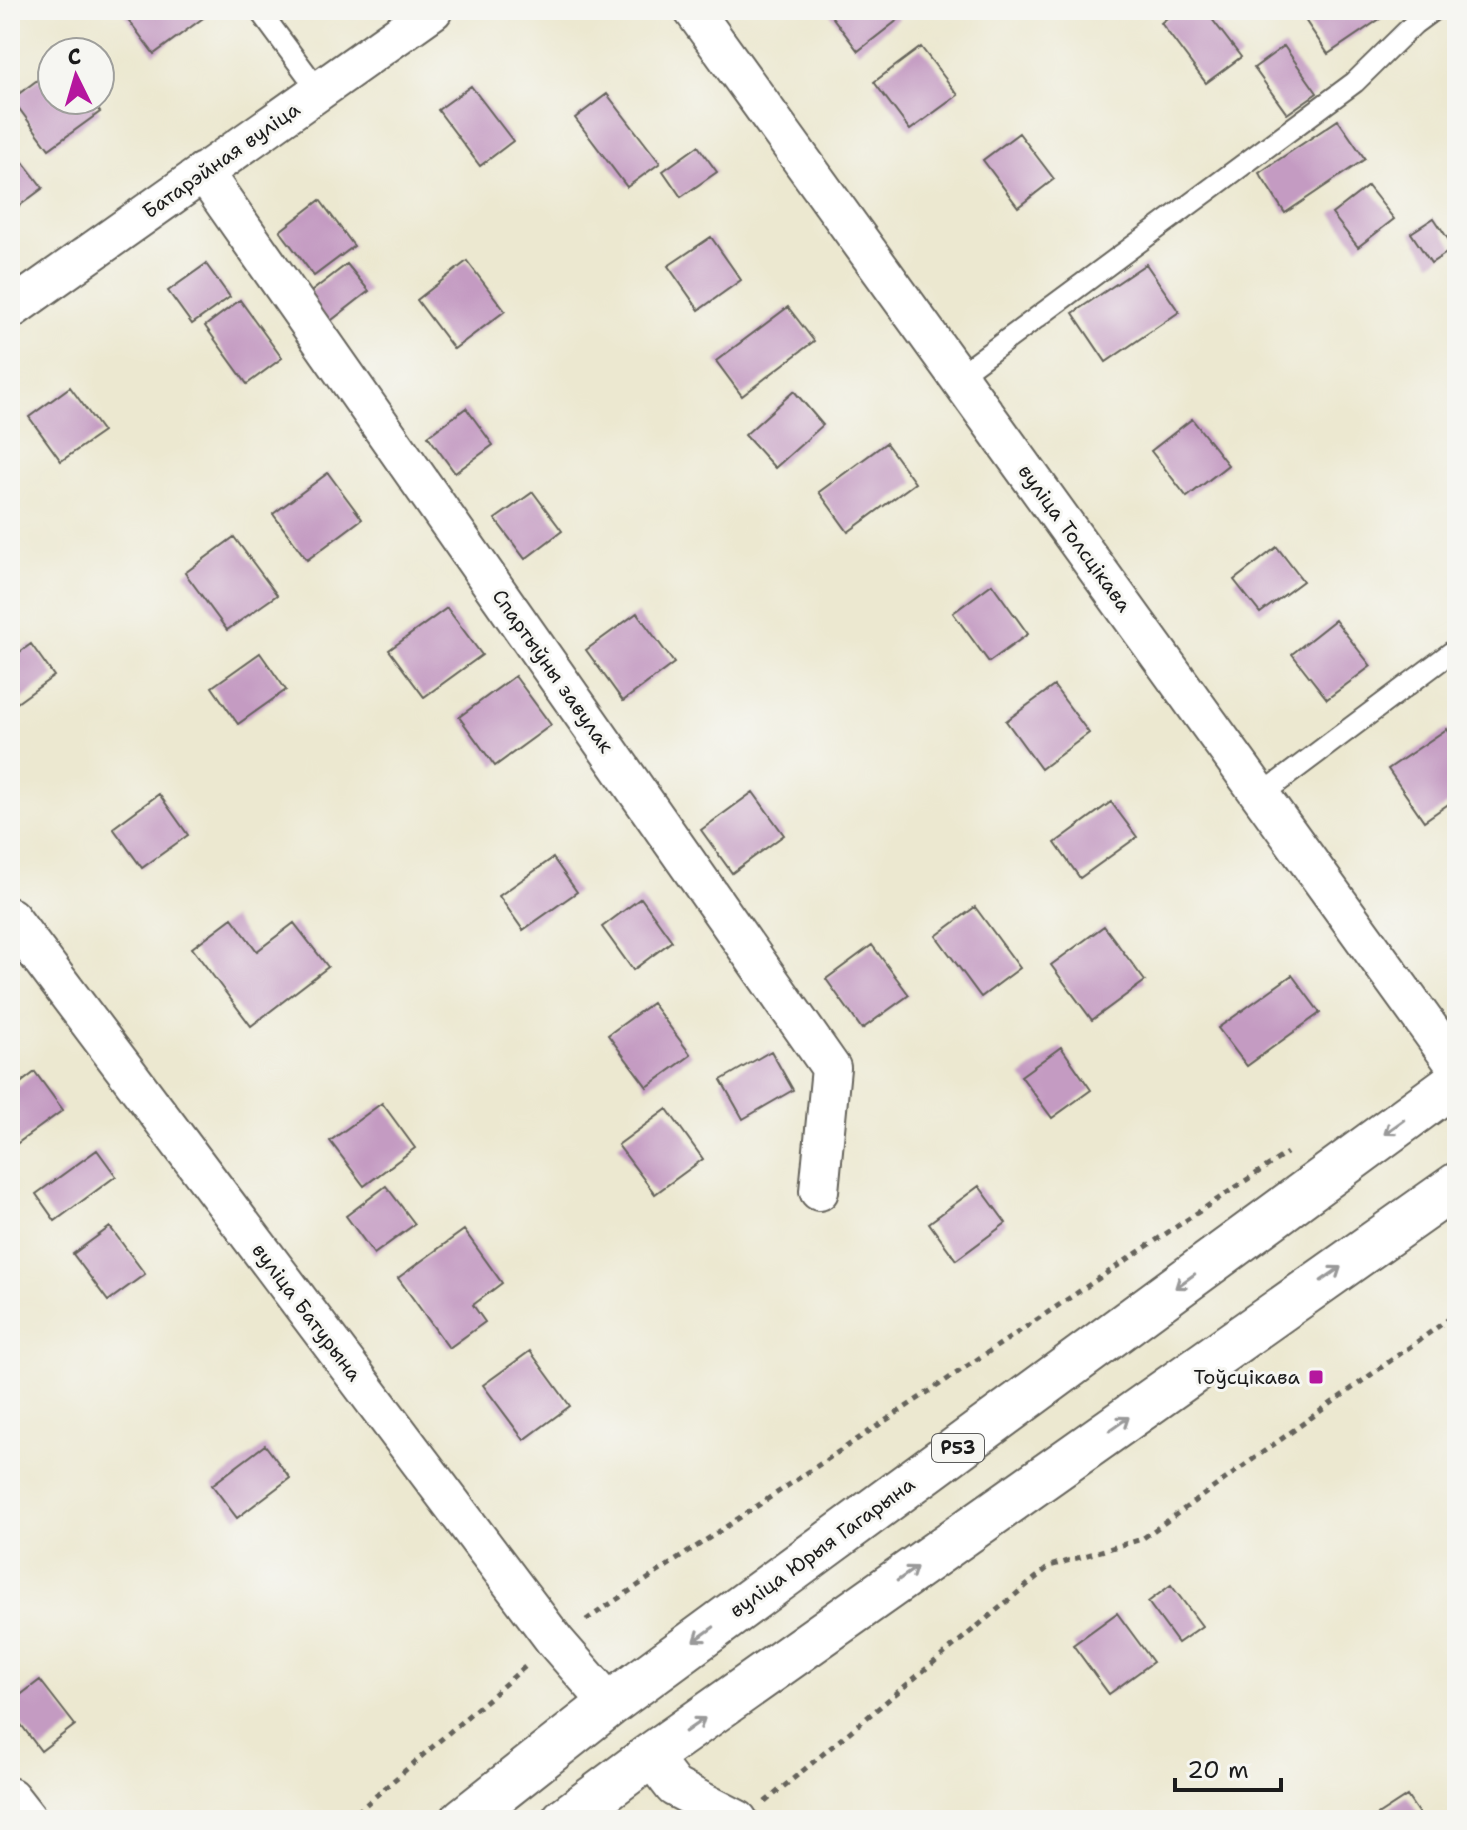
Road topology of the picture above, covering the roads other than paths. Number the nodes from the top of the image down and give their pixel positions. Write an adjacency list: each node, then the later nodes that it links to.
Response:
1 (259, 10): 5 (lane)
2 (433, 10): 5 (street, Батарэйная вуліца)
3 (693, 10): 8 (street, вуліца Толсцікава)
4 (1433, 10): 8 (lane)
5 (319, 91): 6 (street, Батарэйная вуліца)
6 (203, 172): 7 (street, Батарэйная вуліца); 15 (street, Спартыўны завулак)
7 (10, 310)
8 (958, 376): 10 (street, вуліца Толсцікава)
9 (1457, 648): 10 (lane)
10 (1261, 795): 12 (street, вуліца Толсцікава)
11 (10, 917): 16 (street, вуліца Батурына)
12 (1457, 1067)
13 (1457, 1081): 16 (main road, вуліца Юрыя Гагарына / Р53, one-way to 16)
14 (1457, 1185): 17 (main road, one-way to 14)
15 (819, 1191)
16 (610, 1704): 21 (main road, вуліца Юрыя Гагарына / Р53)
17 (666, 1788): 19 (street); 22 (main road)
18 (10, 1797): 20 (street)
19 (746, 1815)
20 (28, 1820)
21 (463, 1820)
22 (564, 1820)

